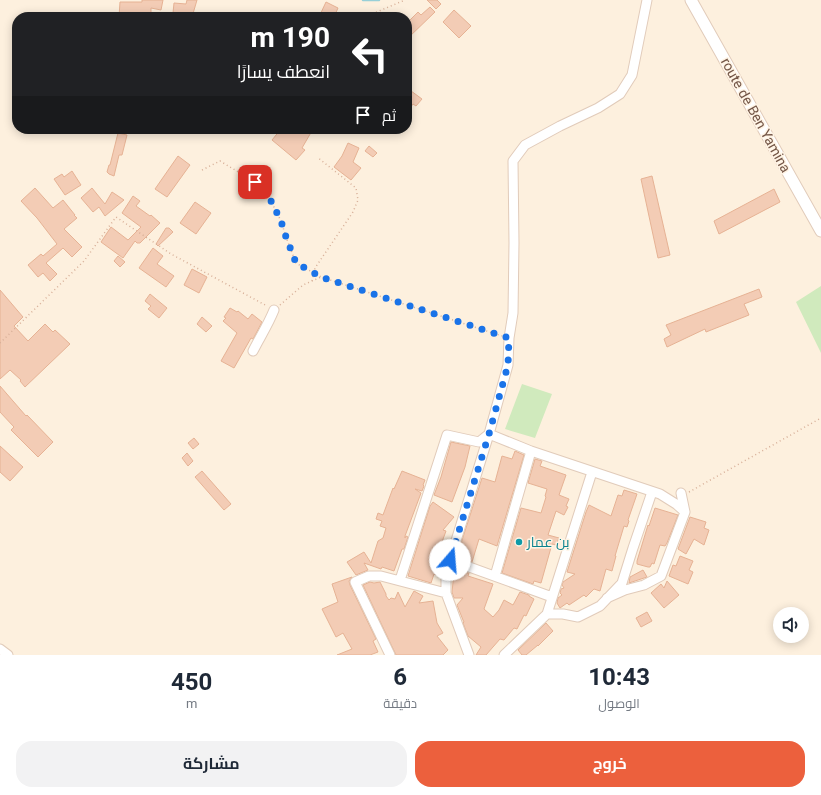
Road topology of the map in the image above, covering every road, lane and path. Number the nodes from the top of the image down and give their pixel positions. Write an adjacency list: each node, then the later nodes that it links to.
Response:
1 (405, 0): 4 (path)
2 (647, 0): 12 (street)
3 (692, 0): 7 (street, route de Ben Yamina)
4 (377, 12)
5 (317, 157): 8 (path)
6 (202, 170): 8 (path)
7 (821, 231)
8 (314, 273): 9 (path); 10 (path)
9 (321, 277): 10 (path); 12 (path)
10 (312, 281): 11 (path)
11 (274, 310): 13 (path); 14 (street)
12 (509, 338): 16 (street)
13 (0, 343)
14 (253, 351)
15 (821, 418): 20 (path)
16 (489, 434): 17 (street); 22 (street); 24 (street)
17 (531, 451): 18 (street); 23 (street)
18 (592, 472): 19 (street); 26 (street)
19 (652, 492): 21 (street); 27 (street)
20 (681, 492): 21 (street)
21 (685, 512): 27 (street)
22 (450, 560): 23 (street); 25 (street)
23 (495, 576): 26 (street)
24 (400, 580): 25 (street); 31 (street)
25 (446, 593): 32 (street)
26 (552, 597): 28 (street)
27 (608, 598): 28 (street)
28 (547, 614): 33 (street)
29 (0, 649): 30 (street)
30 (8, 655)
31 (390, 655)
32 (469, 655)
33 (504, 655)

